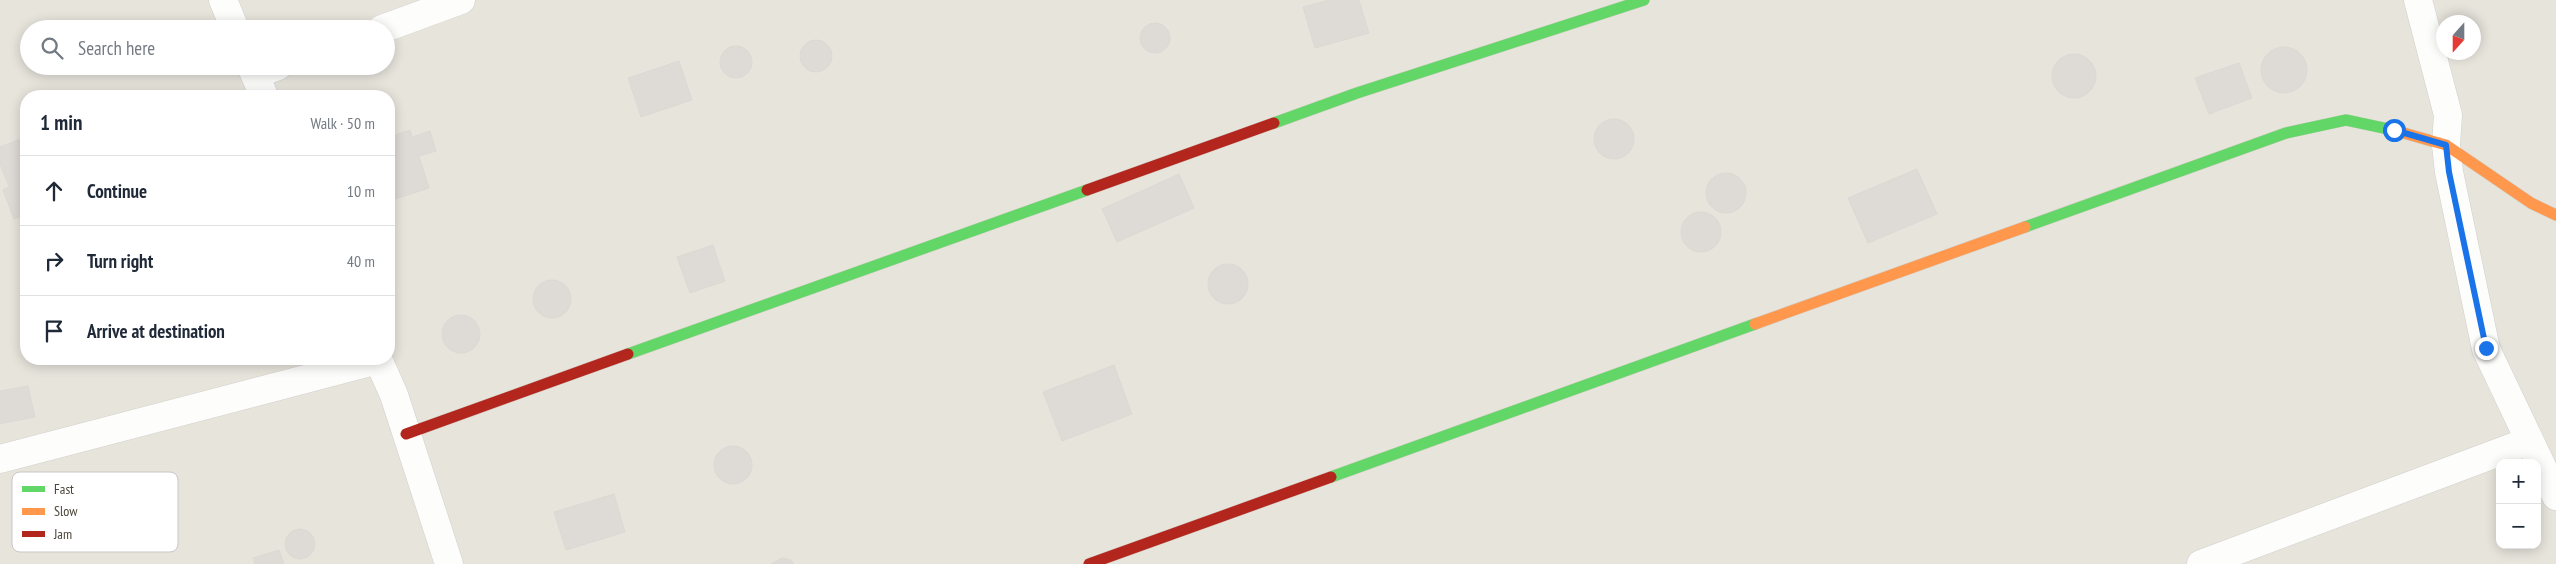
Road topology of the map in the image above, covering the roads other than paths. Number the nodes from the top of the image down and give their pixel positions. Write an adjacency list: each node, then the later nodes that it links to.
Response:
1 (223, 0): 5 (street)
2 (461, 0): 6 (street)
3 (1644, 0): 11 (street)
4 (2418, 0): 7 (street)
5 (231, 20)
6 (395, 24)
7 (2446, 145): 8 (street); 12 (street); 16 (street)
8 (2556, 215)
9 (359, 365): 13 (street)
10 (380, 365): 11 (street)
11 (406, 434): 15 (street)
12 (2529, 441): 14 (street); 17 (street)
13 (0, 458)
14 (2556, 496)
15 (449, 564)
16 (1089, 564)
17 (2201, 564)

